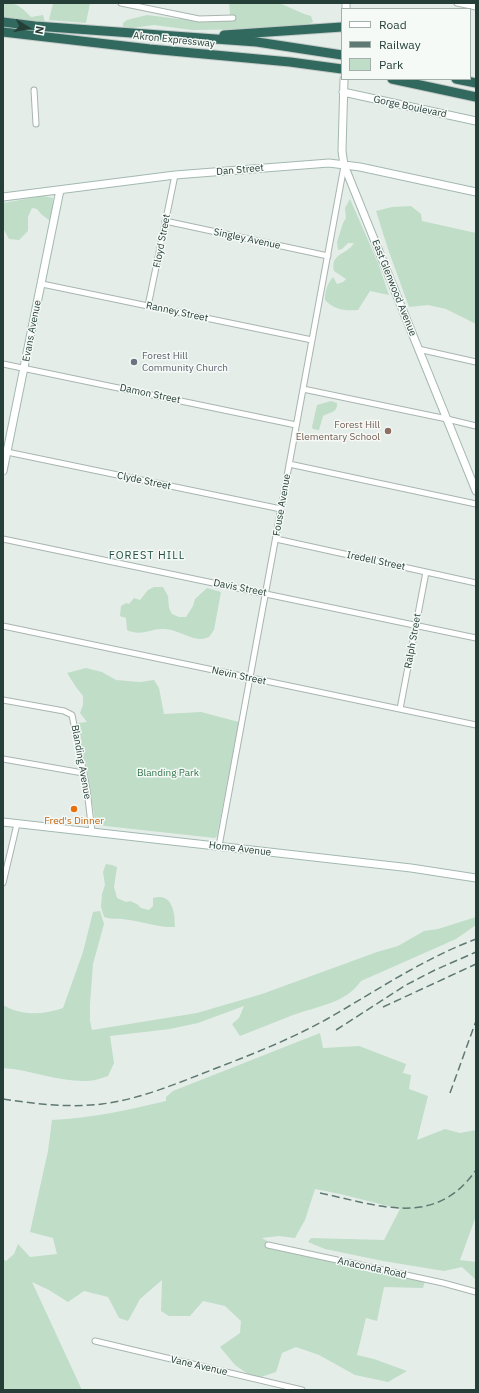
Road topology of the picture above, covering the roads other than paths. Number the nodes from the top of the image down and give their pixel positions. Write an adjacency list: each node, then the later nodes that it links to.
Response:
1 (120, 3): 4 (street)
2 (457, 3): 3 (street)
3 (476, 7)
4 (233, 18)
5 (3, 22): 8 (highway, Akron Expressway)
6 (341, 27): 8 (highway)
7 (3, 32): 10 (highway, Akron Expressway)
8 (184, 37): 9 (highway, Akron Expressway)
9 (341, 55)
10 (341, 69)
11 (397, 80): 16 (highway)
12 (460, 80): 13 (highway)
13 (476, 84)
14 (343, 86): 17 (street, Gorge Boulevard); 19 (street, East Glenwood Avenue)
15 (34, 90): 18 (street)
16 (476, 97)
17 (476, 121)
18 (36, 124)
19 (344, 165): 20 (street, Dan Street); 22 (street, Dan Street); 25 (street, Fouse Avenue); 29 (street, East Glenwood Avenue)
20 (175, 175): 21 (street, Dan Street); 24 (street, Floyd Street)
21 (60, 190): 23 (street, Dan Street); 26 (street, Evans Avenue)
22 (476, 192)
23 (3, 197)
24 (165, 221): 25 (street, Singley Avenue); 27 (street, Floyd Street)
25 (328, 256): 28 (street, Fouse Avenue)
26 (42, 284): 27 (street, Ranney Street); 32 (street, Evans Avenue)
27 (148, 306): 28 (street, Ranney Street)
28 (312, 340): 33 (street, Fouse Avenue)
29 (418, 349): 30 (street); 34 (street, East Glenwood Avenue)
30 (476, 362)
31 (3, 364): 32 (street, Damon Street)
32 (25, 368): 35 (street, Damon Street); 37 (street, Evans Avenue)
33 (303, 389): 34 (street); 35 (street, Fouse Avenue)
34 (447, 419): 36 (street); 40 (street, East Glenwood Avenue)
35 (296, 424): 38 (street, Fouse Avenue)
36 (476, 426)
37 (7, 452): 39 (street, Evans Avenue); 42 (street, Clyde Street)
38 (289, 464): 41 (street); 42 (street, Fouse Avenue)
39 (3, 471)
40 (476, 491)
41 (476, 504)
42 (281, 509): 44 (street, Fouse Avenue)
43 (3, 539): 47 (street, Davis Street)
44 (276, 539): 45 (street, Iredell Street); 47 (street, Fouse Avenue)
45 (426, 572): 46 (street, Iredell Street); 48 (street, Ralph Street)
46 (476, 583)
47 (266, 593): 48 (street, Davis Street); 51 (street, Fouse Avenue)
48 (416, 625): 50 (street, Davis Street); 53 (street, Ralph Street)
49 (3, 626): 51 (street, Nevin Street)
50 (476, 638)
51 (250, 677): 53 (street, Nevin Street); 60 (street, Fouse Avenue)
52 (3, 700): 56 (street, Blanding Avenue)
53 (400, 709): 54 (street, Nevin Street)
54 (476, 725)
55 (3, 758): 56 (street)
56 (83, 773): 59 (street, Blanding Avenue)
57 (3, 822): 58 (street, Home Avenue)
58 (17, 824): 59 (street, Home Avenue); 62 (street)
59 (92, 832): 60 (street, Home Avenue)
60 (219, 846): 61 (street, Home Avenue)
61 (476, 878)
62 (3, 883)
63 (268, 1245): 64 (street, Anaconda Road)
64 (476, 1292)
65 (95, 1341): 66 (street, Vane Avenue)
66 (302, 1390)

